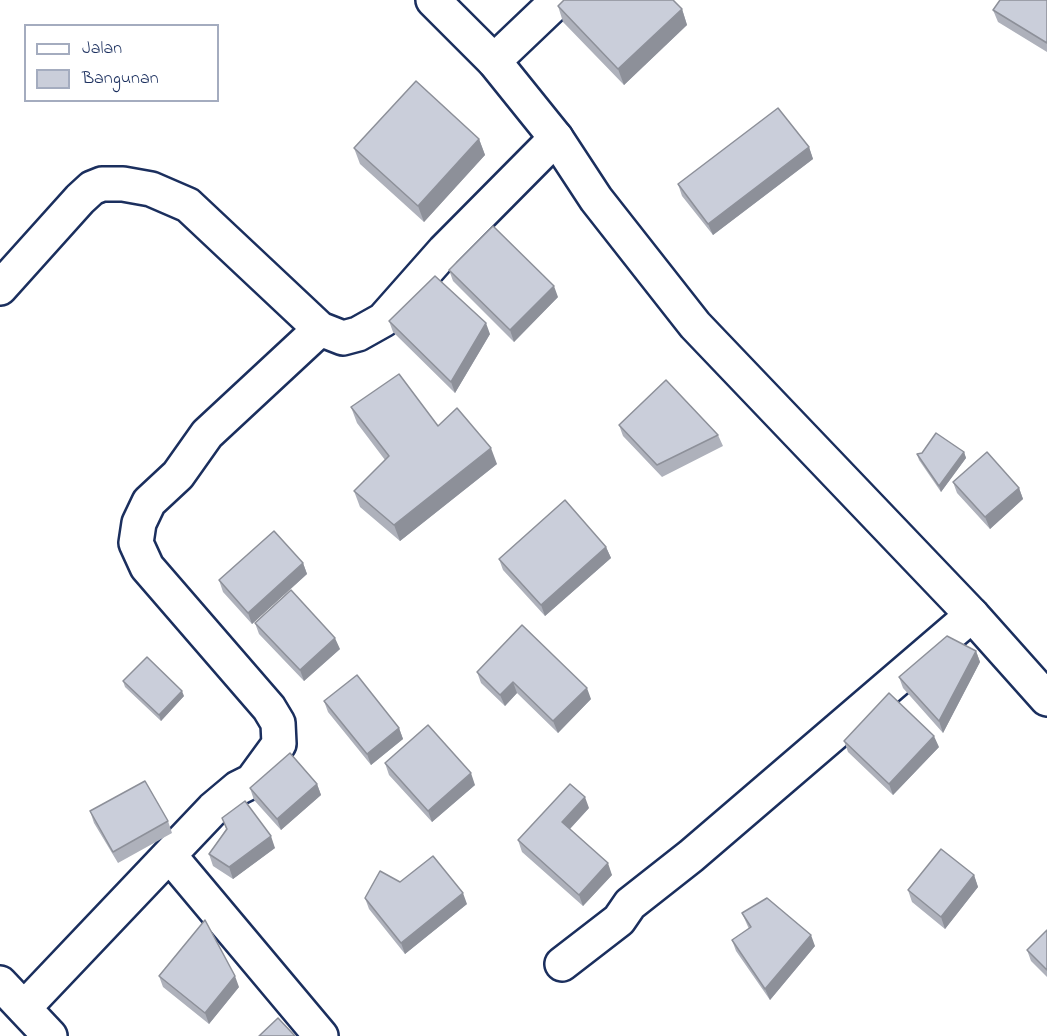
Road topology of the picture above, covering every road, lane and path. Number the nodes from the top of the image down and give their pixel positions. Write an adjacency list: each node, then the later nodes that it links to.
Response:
1 (433, 0): 3 (street)
2 (558, 0): 3 (street)
3 (494, 61): 4 (street)
4 (556, 138): 6 (street); 7 (street)
5 (0, 288): 6 (street)
6 (320, 329): 9 (street)
7 (972, 615): 8 (street); 10 (street)
8 (1047, 699)
9 (170, 856): 12 (street); 14 (street)
10 (562, 964)
11 (0, 983): 12 (street)
12 (24, 1008): 13 (street)
13 (50, 1036)
14 (321, 1036)

